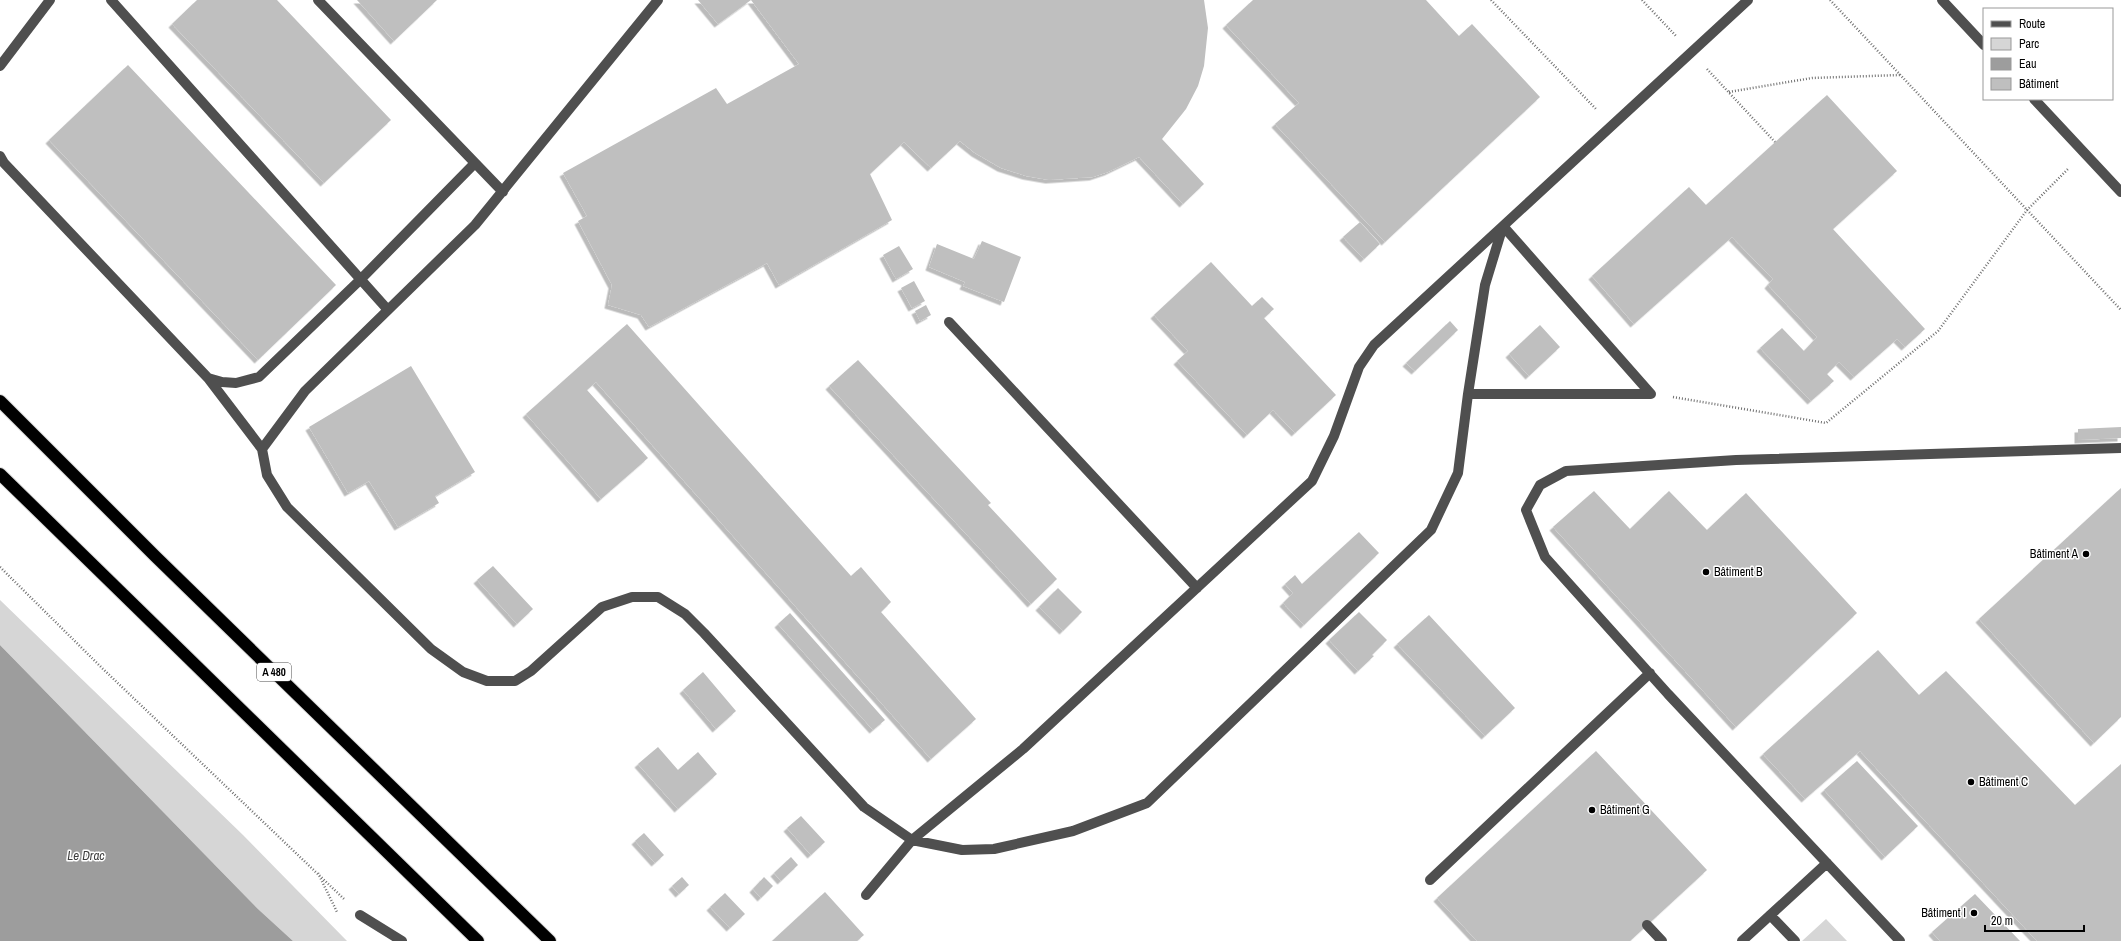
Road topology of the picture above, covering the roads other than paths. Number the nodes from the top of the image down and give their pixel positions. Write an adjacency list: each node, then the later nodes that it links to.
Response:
1 (50, 0): 8 (street)
2 (111, 0): 15 (street)
3 (318, 0): 11 (street)
4 (658, 0): 13 (street)
5 (1748, 0): 14 (street)
6 (1942, 0): 7 (street)
7 (1983, 44)
8 (0, 66)
9 (2035, 100): 12 (street)
10 (0, 156): 18 (street)
11 (475, 163): 13 (street); 15 (street)
12 (2120, 191)
13 (503, 192): 16 (street)
14 (1503, 226): 19 (street); 19 (street); 24 (street)
15 (360, 280): 16 (street); 18 (street)
16 (388, 310): 22 (street)
17 (948, 322): 24 (street)
18 (208, 378): 22 (street)
19 (1468, 394): 26 (street)
20 (0, 401): 35 (highway, A 480)
21 (2121, 448): 25 (street)
22 (262, 449): 26 (street)
23 (0, 474): 34 (highway)
24 (1197, 588): 26 (street)
25 (1650, 674): 27 (street); 28 (street)
26 (912, 840): 29 (street)
27 (1827, 864): 31 (street); 39 (street)
28 (1430, 880)
29 (866, 895)
30 (360, 915): 33 (street)
31 (1770, 915): 37 (street); 38 (street)
32 (1647, 925): 36 (street)
33 (402, 941)
34 (478, 941)
35 (550, 941)
36 (1662, 941)
37 (1742, 941)
38 (1795, 941)
39 (1900, 941)

